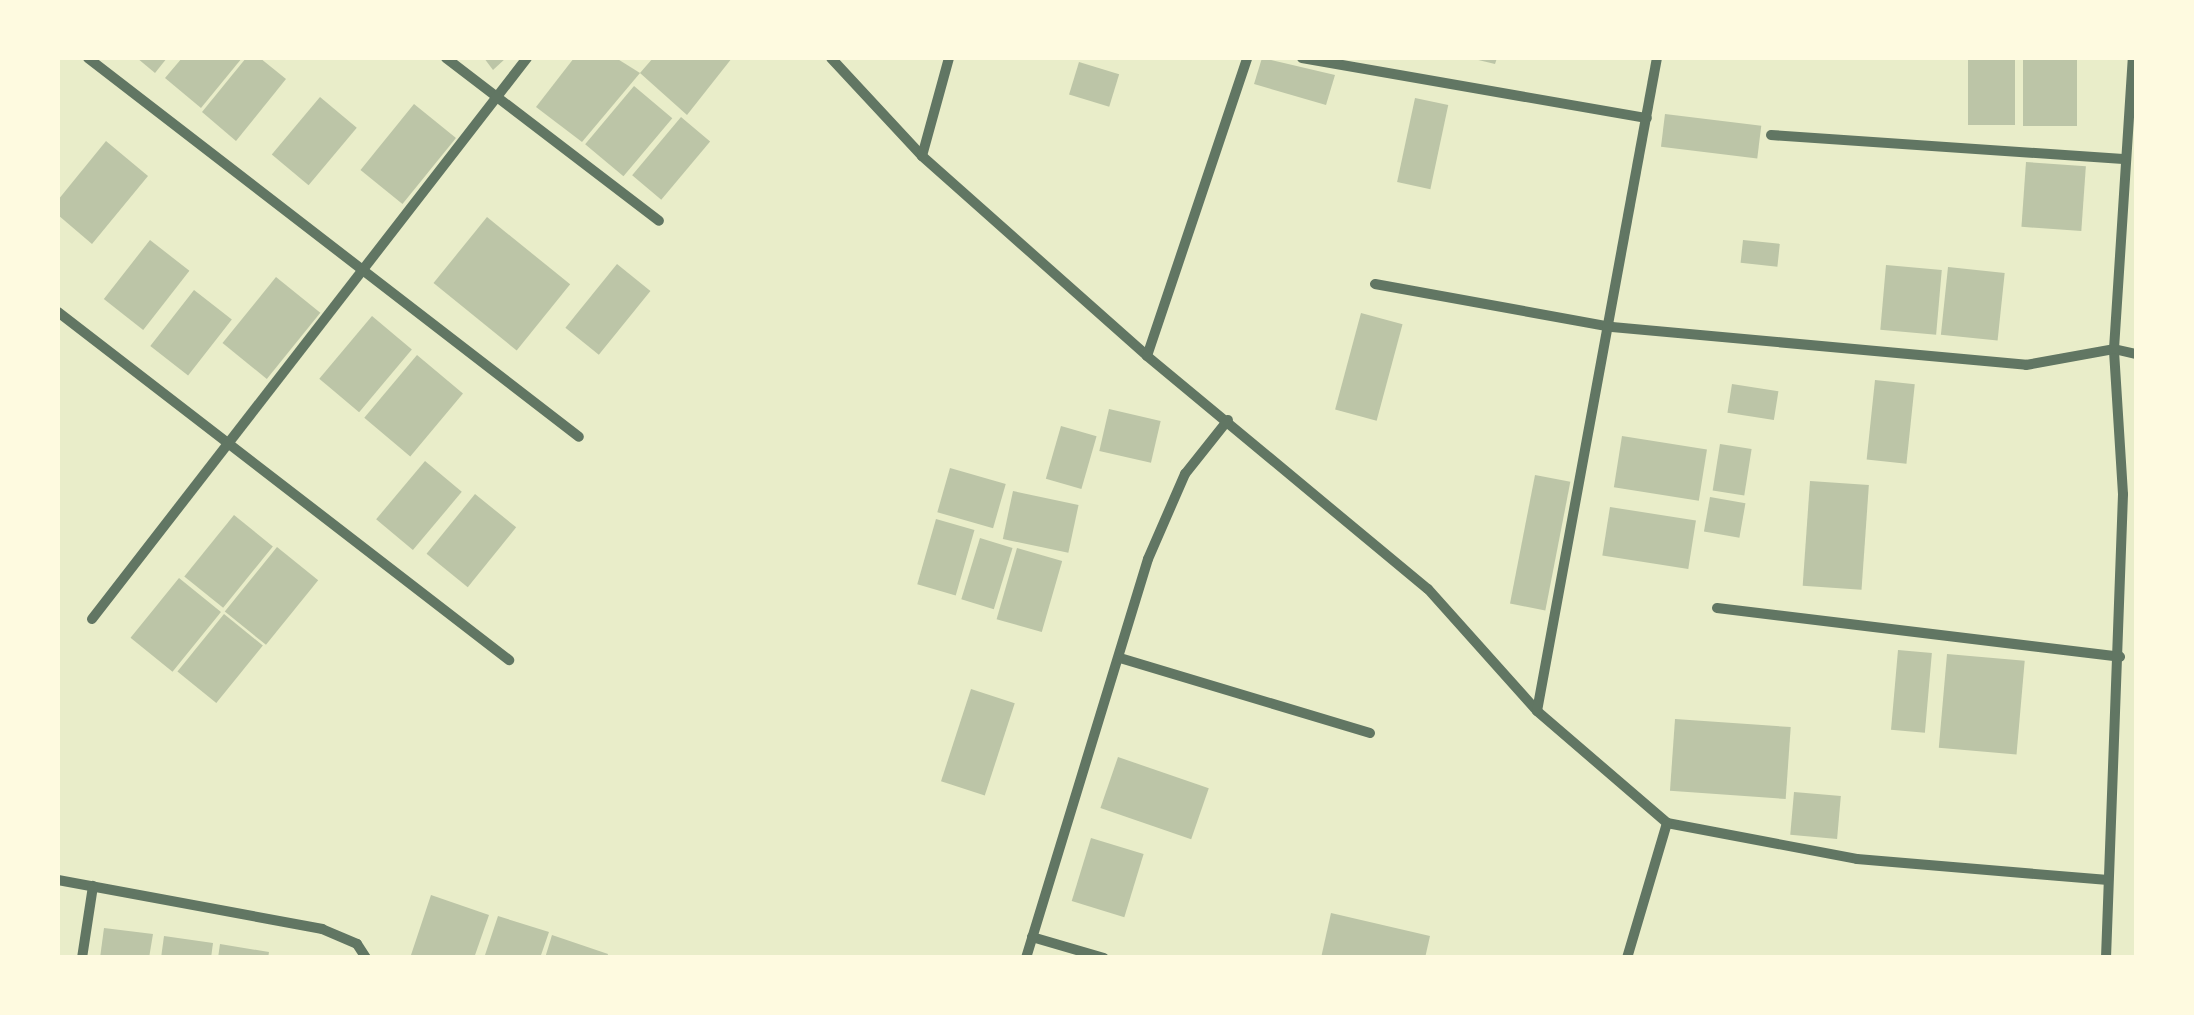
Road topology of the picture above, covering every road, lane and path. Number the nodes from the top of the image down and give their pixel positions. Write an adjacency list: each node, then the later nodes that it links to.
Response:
1 (88, 58): 17 (street)
2 (446, 58): 10 (street)
3 (527, 58): 10 (street)
4 (832, 58): 14 (street)
5 (949, 58): 14 (street)
6 (1247, 58): 23 (street)
7 (1302, 58): 12 (street)
8 (1657, 58): 12 (street)
9 (2133, 58): 11 (street)
10 (497, 96): 16 (street); 17 (street)
11 (2134, 115): 15 (street)
12 (1646, 118): 20 (street)
13 (1771, 135): 15 (street)
14 (922, 156): 23 (street)
15 (2123, 159): 21 (street)
16 (659, 220)
17 (364, 268): 25 (street); 26 (street)
18 (1375, 284): 20 (street)
19 (58, 312): 26 (street)
20 (1612, 327): 21 (street); 32 (street)
21 (2114, 349): 22 (street); 29 (street)
22 (2136, 354)
23 (1147, 356): 24 (street)
24 (1228, 420): 30 (street); 32 (street)
25 (579, 437)
26 (228, 445): 28 (street); 31 (street)
27 (1717, 608): 29 (street)
28 (92, 620)
29 (2120, 656): 36 (street)
30 (1120, 658): 33 (street); 38 (street)
31 (509, 660)
32 (1537, 712): 34 (street)
33 (1370, 733)
34 (1667, 822): 36 (street); 43 (street)
35 (58, 880): 37 (street)
36 (2108, 880): 44 (street)
37 (93, 886): 39 (street); 40 (street)
38 (1032, 937): 41 (street); 42 (street)
39 (82, 958)
40 (366, 958)
41 (1026, 958)
42 (1104, 958)
43 (1627, 958)
44 (2106, 958)

